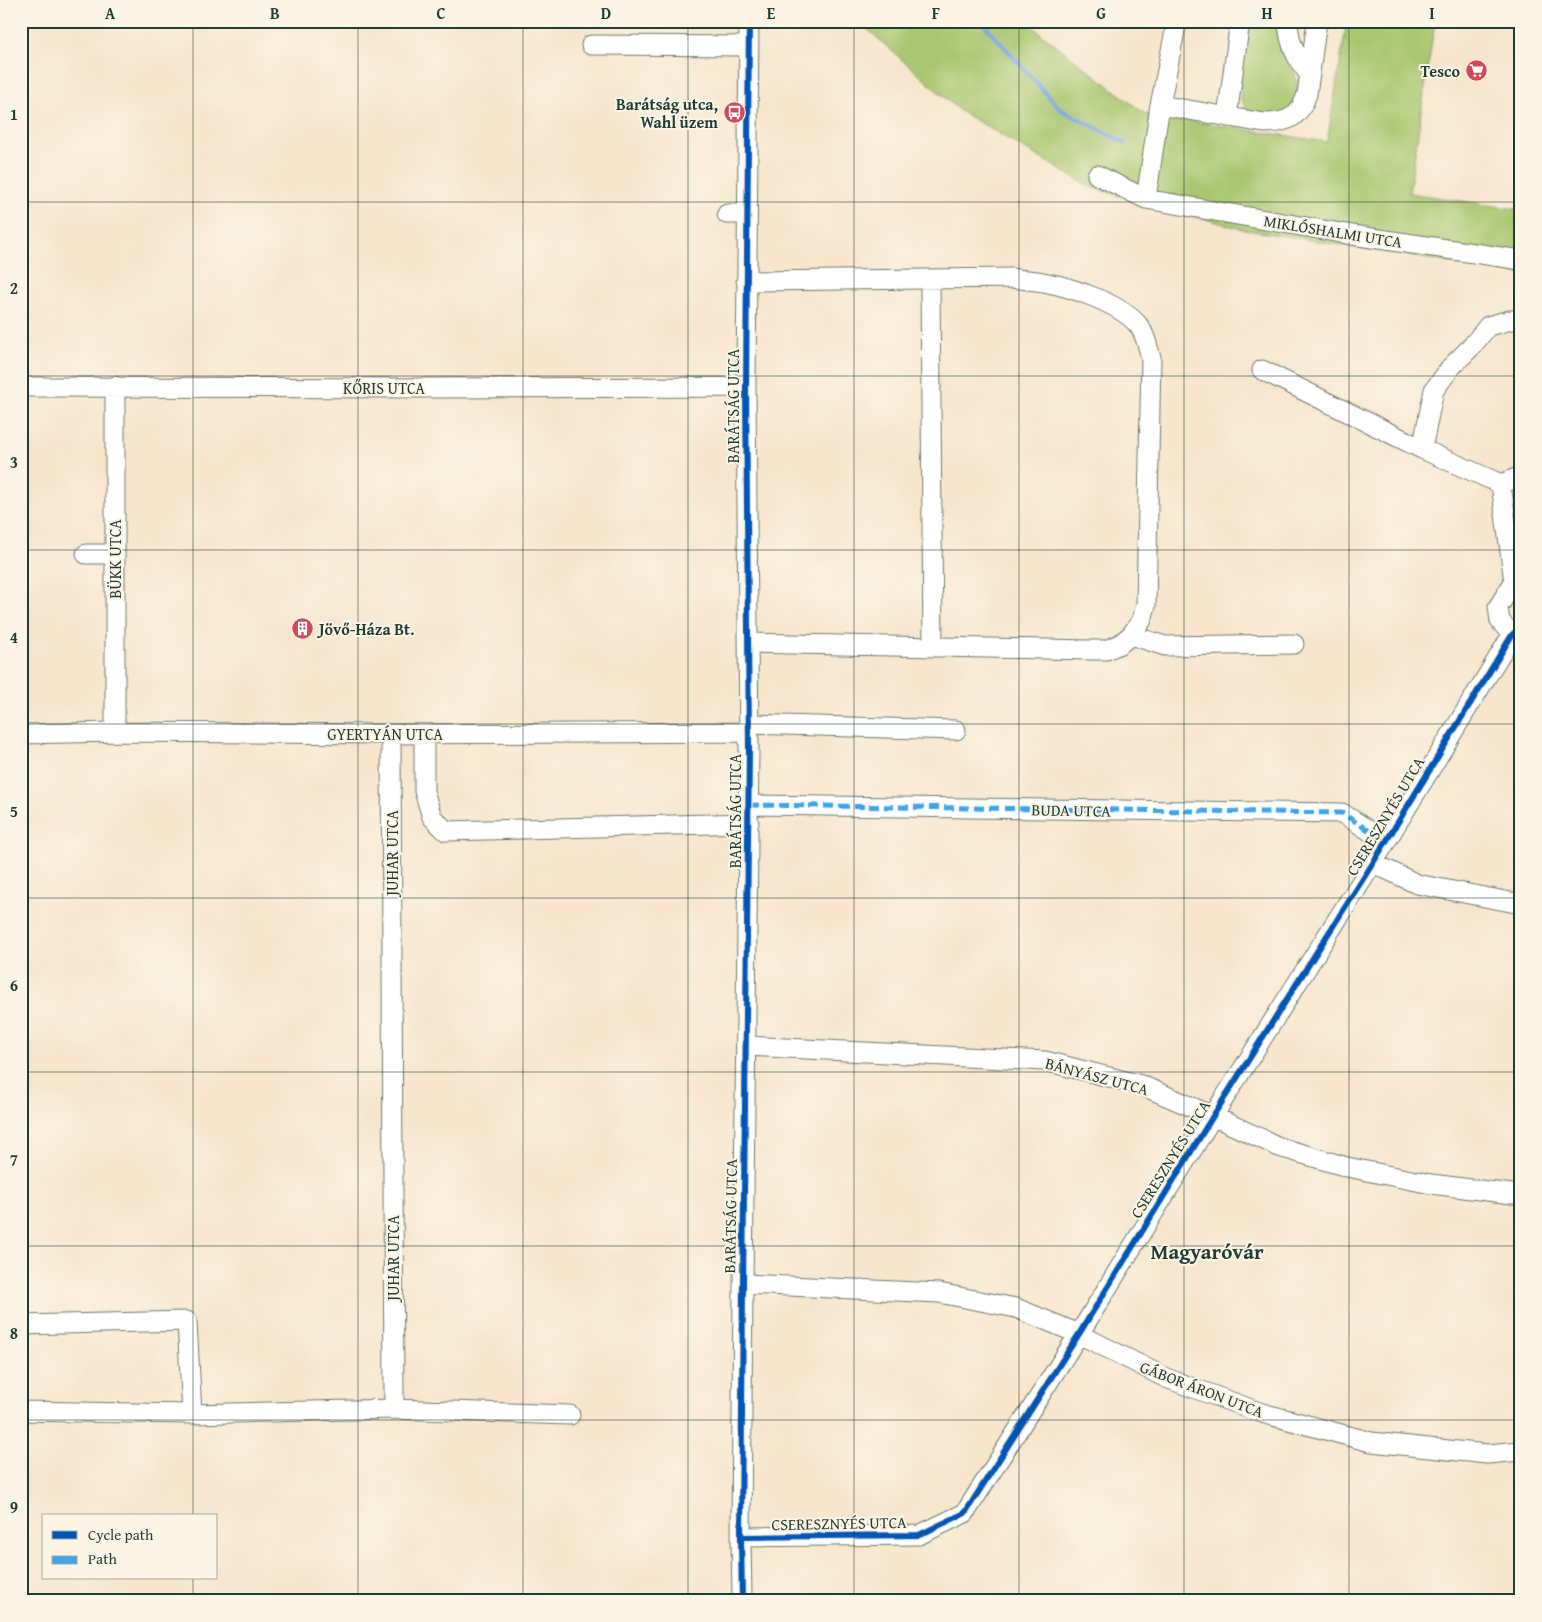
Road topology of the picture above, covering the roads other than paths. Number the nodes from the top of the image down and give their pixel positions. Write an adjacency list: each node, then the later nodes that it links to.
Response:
1 (749, 21): 7 (street, BARÁTSÁG UTCA)
2 (1177, 21): 9 (street)
3 (1240, 21): 10 (street)
4 (1288, 21): 8 (street)
5 (1317, 21): 8 (street)
6 (591, 44): 7 (street)
7 (749, 46): 14 (street, BARÁTSÁG UTCA)
8 (1310, 76): 10 (street)
9 (1160, 105): 10 (street); 12 (street)
10 (1227, 117)
11 (1096, 175): 12 (street, MIKLÓSHALMI UTCA)
12 (1146, 199): 15 (street, MIKLÓSHALMI UTCA)
13 (727, 214): 14 (street)
14 (747, 214): 17 (street, BARÁTSÁG UTCA)
15 (1521, 260)
16 (930, 279): 17 (street); 29 (street); 32 (street)
17 (746, 281): 22 (street, BARÁTSÁG UTCA)
18 (1521, 320): 23 (street)
19 (1262, 370): 23 (street)
20 (116, 386): 21 (street, KŐRIS UTCA); 22 (street, KŐRIS UTCA); 27 (street, BÜKK UTCA)
21 (21, 387)
22 (746, 387): 30 (street, BARÁTSÁG UTCA)
23 (1422, 449): 25 (street)
24 (1521, 476): 25 (street)
25 (1501, 484): 28 (street)
26 (86, 554): 27 (street)
27 (114, 554): 35 (street, BÜKK UTCA)
28 (1516, 631): 40 (street, CSERESZNYÉS UTCA)
29 (1132, 635): 31 (street); 32 (street)
30 (749, 643): 32 (street); 33 (street, BARÁTSÁG UTCA)
31 (1294, 644)
32 (933, 647)
33 (749, 728): 34 (street, GYERTYÁN UTCA); 38 (street, GYERTYÁN UTCA); 39 (street, BARÁTSÁG UTCA)
34 (956, 730)
35 (114, 732): 36 (street, GYERTYÁN UTCA); 37 (street, GYERTYÁN UTCA)
36 (21, 734)
37 (391, 734): 38 (street, GYERTYÁN UTCA); 49 (street, JUHAR UTCA)
38 (424, 734): 39 (street, BUDA UTCA)
39 (749, 814): 40 (street, BUDA UTCA); 43 (street, BARÁTSÁG UTCA)
40 (1385, 841): 41 (street, CSERESZNYÉS UTCA)
41 (1373, 862): 42 (street); 44 (street, CSERESZNYÉS UTCA)
42 (1521, 904)
43 (747, 1046): 44 (street, BÁNYÁSZ UTCA); 46 (street, BARÁTSÁG UTCA)
44 (1213, 1116): 45 (street, BÁNYÁSZ UTCA); 48 (street, CSERESZNYÉS UTCA)
45 (1521, 1194)
46 (743, 1284): 48 (street, GÁBOR ÁRON UTCA); 54 (street, BARÁTSÁG UTCA)
47 (21, 1325): 51 (street)
48 (1079, 1334): 53 (street, GÁBOR ÁRON UTCA); 54 (street, CSERESZNYÉS UTCA)
49 (394, 1409): 51 (street); 52 (street)
50 (21, 1411): 51 (street)
51 (192, 1414)
52 (570, 1415)
53 (1521, 1451)
54 (741, 1537): 55 (street, BARÁTSÁG UTCA)
55 (742, 1601)

